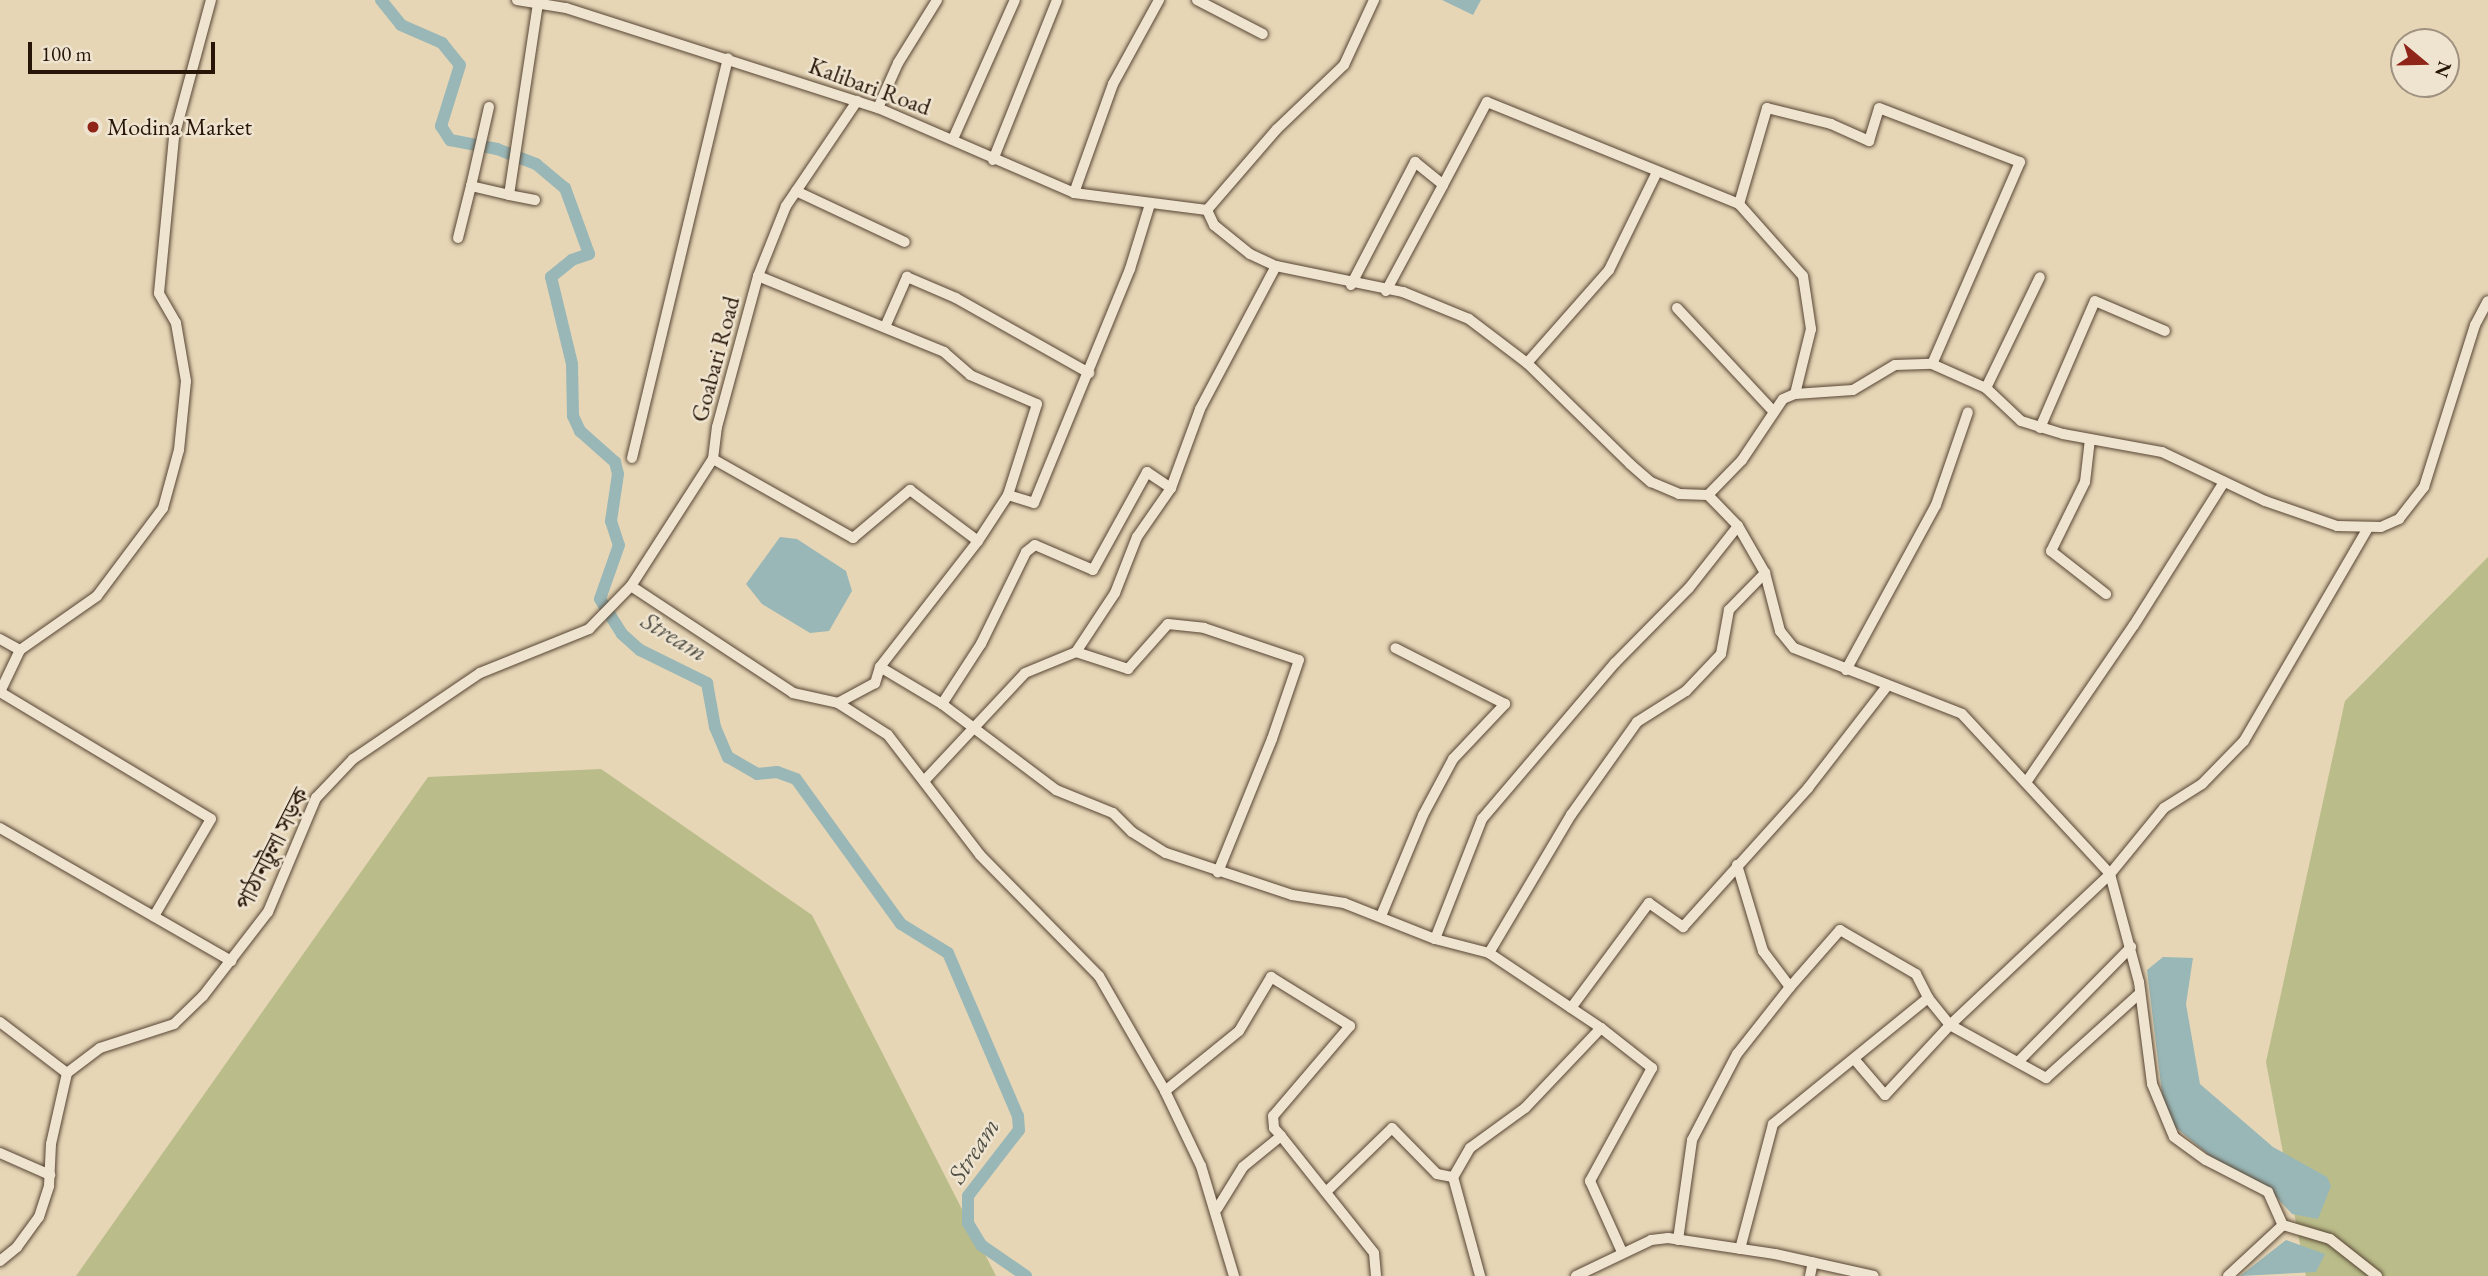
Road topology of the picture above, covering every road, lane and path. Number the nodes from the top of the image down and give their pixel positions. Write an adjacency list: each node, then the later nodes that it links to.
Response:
1 (211, 0): 62 (street)
2 (517, 0): 9 (street, Kalibari Road)
3 (937, 0): 14 (street)
4 (1015, 0): 15 (street)
5 (1058, 0): 16 (street)
6 (1159, 0): 21 (street)
7 (1197, 0): 10 (street)
8 (1374, 0): 26 (street)
9 (538, 4): 11 (street, Kalibari Road); 22 (street)
10 (1263, 34)
11 (728, 58): 12 (street, Kalibari Road); 47 (street)
12 (857, 101): 14 (street, Kalibari Road); 20 (street, Goabari Road)
13 (489, 107): 18 (street)
14 (878, 108): 15 (street, Kalibari Road)
15 (953, 139): 16 (street, Kalibari Road)
16 (993, 160): 21 (street, Kalibari Road)
17 (1656, 174): 19 (street); 25 (street); 38 (street)
18 (471, 186): 22 (street); 27 (street)
19 (1443, 186): 32 (street); 33 (street)
20 (796, 191): 28 (street); 30 (street, Goabari Road)
21 (1074, 193): 24 (street, Kalibari Road)
22 (509, 195): 23 (street)
23 (535, 200)
24 (1150, 204): 26 (street, Kalibari Road); 40 (street)
25 (1739, 204): 39 (street); 42 (street)
26 (1207, 210): 29 (street)
27 (458, 238)
28 (905, 242)
29 (1276, 266): 32 (street); 50 (street)
30 (758, 276): 36 (street); 48 (street, Goabari Road)
31 (2040, 277): 41 (street)
32 (1351, 285): 33 (street)
33 (1385, 291): 38 (street)
34 (2488, 301): 54 (street)
35 (1678, 309): 43 (street)
36 (886, 327): 40 (street); 51 (street)
37 (2165, 331): 45 (street)
38 (1527, 363): 52 (street)
39 (1932, 364): 41 (street); 42 (street)
40 (1089, 373): 51 (street)
41 (1986, 388): 45 (street)
42 (1795, 394): 43 (street)
43 (1774, 412): 52 (street)
44 (1968, 412): 65 (street)
45 (2040, 428): 46 (street)
46 (2090, 439): 49 (street); 58 (street)
47 (632, 458)
48 (713, 459): 55 (street); 57 (street, Goabari Road)
49 (2224, 482): 54 (street); 71 (street)
50 (1171, 488): 63 (street); 68 (street)
51 (1008, 495): 55 (street)
52 (1708, 495): 53 (street)
53 (1738, 526): 56 (street); 78 (street)
54 (2368, 528): 75 (street)
55 (978, 541): 64 (street)
56 (1765, 573): 65 (street); 80 (street)
57 (631, 586): 59 (street, Goabari Road); 67 (street)
58 (2106, 594)
59 (601, 619): 81 (street, পাঠানটুলা সড়ক)
60 (0, 639): 62 (street)
61 (1395, 648): 77 (street)
62 (20, 650): 76 (street)
63 (1076, 652): 69 (street); 74 (street)
64 (880, 667): 67 (street); 68 (street)
65 (1846, 670): 66 (street)
66 (1886, 686): 71 (street); 73 (street)
67 (838, 703): 70 (street)
68 (942, 704): 69 (street)
69 (972, 729): 70 (street); 74 (street)
70 (925, 780): 92 (street)
71 (2027, 780): 75 (street)
72 (0, 828): 76 (street)
73 (1737, 865): 82 (street); 85 (street)
74 (1218, 872): 77 (street)
75 (2110, 874): 79 (street); 87 (street)
76 (154, 916): 81 (street)
77 (1381, 916): 78 (street)
78 (1435, 939): 80 (street)
79 (2131, 947): 83 (street); 90 (street)
80 (1489, 953): 85 (street)
81 (231, 961): 91 (street, পাঠানটুলা সড়ক)
82 (1790, 987): 84 (street); 100 (street)
83 (2140, 993): 90 (street); 99 (street)
84 (1928, 998): 87 (street); 89 (street)
85 (1571, 1008): 88 (street)
86 (0, 1022): 91 (street)
87 (1950, 1025): 89 (street); 90 (street)
88 (1601, 1028): 96 (street); 102 (street)
89 (1854, 1060): 101 (street)
90 (2020, 1060)
91 (67, 1073): 95 (street)
92 (1165, 1091): 93 (street); 98 (street)
93 (1281, 1136): 97 (street); 98 (street)
94 (0, 1153): 95 (street)
95 (50, 1175): 103 (street)
96 (1453, 1177): 97 (street); 107 (street)
97 (1326, 1192): 106 (street)
98 (1217, 1209): 105 (street)
99 (2283, 1225): 111 (street); 112 (street)
100 (1678, 1240): 101 (street); 102 (street)
101 (1740, 1249): 104 (street)
102 (1622, 1252): 108 (street)
103 (0, 1261)
104 (1813, 1262): 109 (street); 110 (street)
105 (1234, 1276)
106 (1376, 1276)
107 (1480, 1276)
108 (1576, 1276)
109 (1810, 1276)
110 (1874, 1276)
111 (2228, 1276)
112 (2377, 1276)

